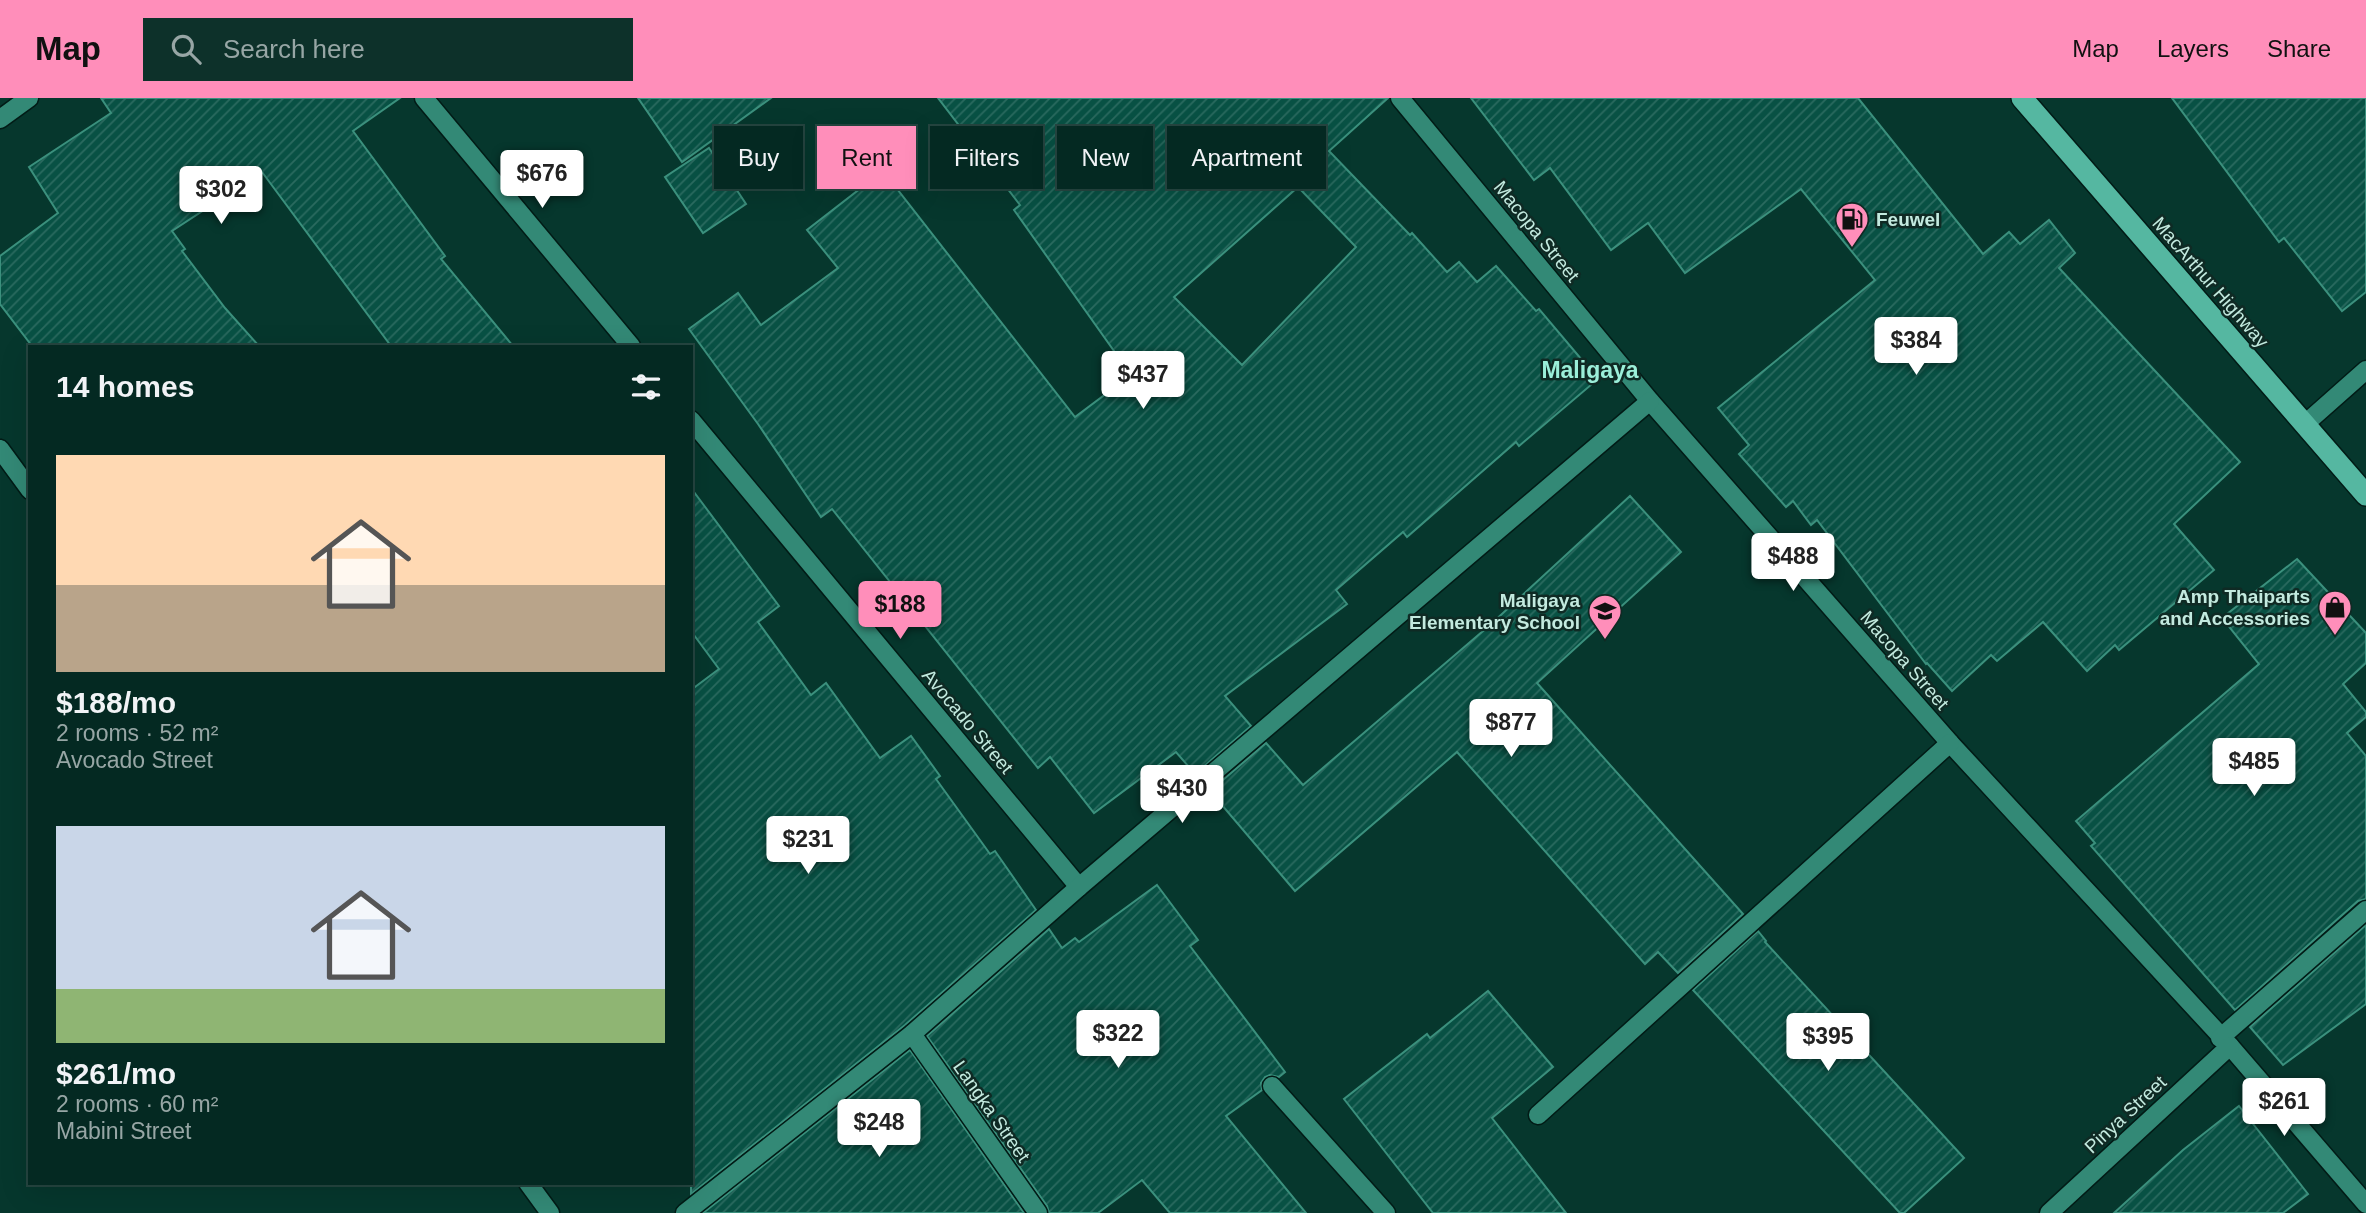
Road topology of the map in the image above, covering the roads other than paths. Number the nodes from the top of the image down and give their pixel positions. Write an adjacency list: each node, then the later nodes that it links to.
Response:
1 (29, 98): 5 (street)
2 (424, 98): 6 (street)
3 (1400, 98): 8 (street, Macopa Street)
4 (2022, 98): 10 (highway, MacArthur Highway)
5 (0, 119)
6 (630, 345)
7 (2366, 370): 10 (street)
8 (1650, 401): 14 (street, Macopa Street); 15 (street)
9 (693, 422): 15 (street, Avocado Street)
10 (2305, 424): 13 (highway, MacArthur Highway)
11 (0, 449): 12 (street)
12 (28, 487)
13 (2366, 495)
14 (1950, 743): 18 (street, Macopa Street); 20 (street)
15 (1079, 887): 17 (street)
16 (2366, 910): 18 (street, Pinya Street)
17 (912, 1034): 24 (street); 25 (street, Langka Street)
18 (2225, 1042): 22 (street, Macopa Street); 27 (street, Pinya Street)
19 (1272, 1086): 26 (street)
20 (1538, 1115)
21 (529, 1185): 23 (street)
22 (2366, 1204)
23 (550, 1213)
24 (685, 1213)
25 (1038, 1213)
26 (1386, 1213)
27 (2049, 1213)

